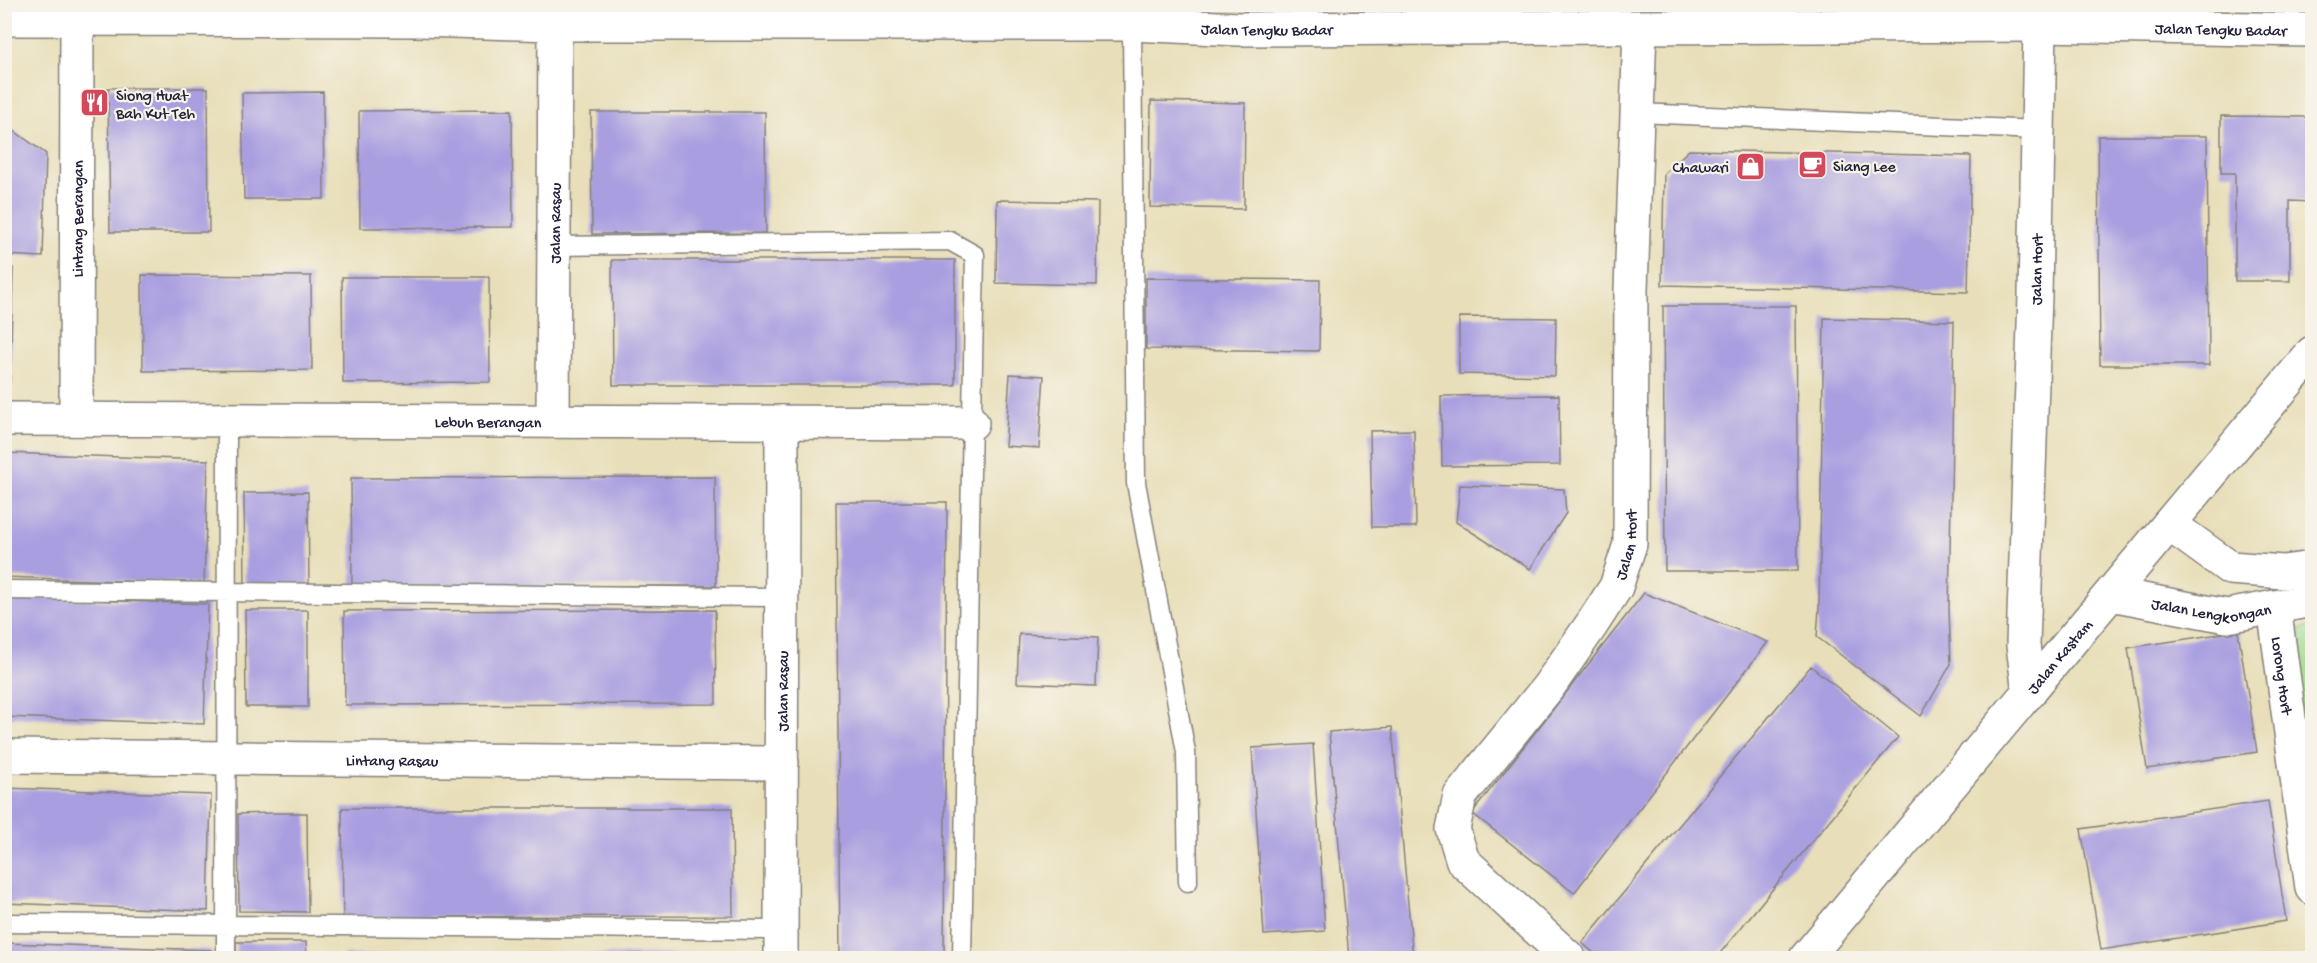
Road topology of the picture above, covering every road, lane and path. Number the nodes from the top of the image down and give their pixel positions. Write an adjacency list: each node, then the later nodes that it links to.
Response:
1 (419, 12): 8 (street, Jalan Tengku Badar); 10 (street, Jalan Tengku Badar)
2 (954, 15): 10 (street, Jalan Tengku Badar); 11 (street, Jalan Tengku Badar)
3 (1820, 15): 12 (street, Jalan Tengku Badar); 13 (street, Jalan Tengku Badar)
4 (1238, 16): 5 (street, Jalan Tengku Badar); 11 (street, Jalan Tengku Badar)
5 (1415, 16): 6 (street, Jalan Tengku Badar)
6 (1604, 16): 13 (street, Jalan Tengku Badar)
7 (4, 19): 8 (street, Jalan Tengku Badar)
8 (77, 20): 19 (street, Lintang Berangan)
9 (2302, 21): 12 (street, Jalan Tengku Badar)
10 (555, 24): 16 (street, Jalan Rasau)
11 (1132, 24): 36 (lane)
12 (2040, 25): 15 (street, Jalan Hort)
13 (1640, 28): 14 (street, Jalan Hort)
14 (1637, 113): 15 (lane); 43 (street, Jalan Hort)
15 (2038, 130): 32 (street, Jalan Hort)
16 (554, 246): 21 (street, Jalan Rasau); 23 (lane)
17 (2313, 353): 24 (street, Jalan Kastam)
18 (4, 419): 19 (street, Lebuh Berangan)
19 (76, 419): 20 (street, Lebuh Berangan)
20 (227, 420): 21 (street, Lebuh Berangan); 27 (lane)
21 (553, 421): 22 (street, Lebuh Berangan)
22 (782, 423): 23 (street, Lebuh Berangan); 29 (street, Jalan Rasau)
23 (972, 423): 42 (lane)
24 (2169, 524): 25 (street, Jalan Lengkongan); 28 (street, Jalan Kastam)
25 (2313, 568)
26 (4, 590): 27 (lane)
27 (227, 592): 29 (lane); 34 (lane)
28 (2111, 594): 31 (street, Jalan Lengkongan); 32 (street, Jalan Kastam)
29 (782, 597): 35 (street, Jalan Rasau)
30 (2313, 600): 31 (street, Jalan Lengkongan)
31 (2274, 607): 37 (street, Lorong Hort)
32 (2029, 693): 44 (street, Jalan Kastam)
33 (4, 756): 34 (street, Lintang Rasau)
34 (226, 758): 35 (street, Lintang Rasau); 39 (lane)
35 (782, 763): 40 (street, Jalan Rasau)
36 (1188, 882)
37 (2313, 888)
38 (4, 923): 39 (lane)
39 (226, 925): 40 (lane); 41 (lane)
40 (781, 944)
41 (226, 958)
42 (962, 958)
43 (1569, 958)
44 (1806, 958)

